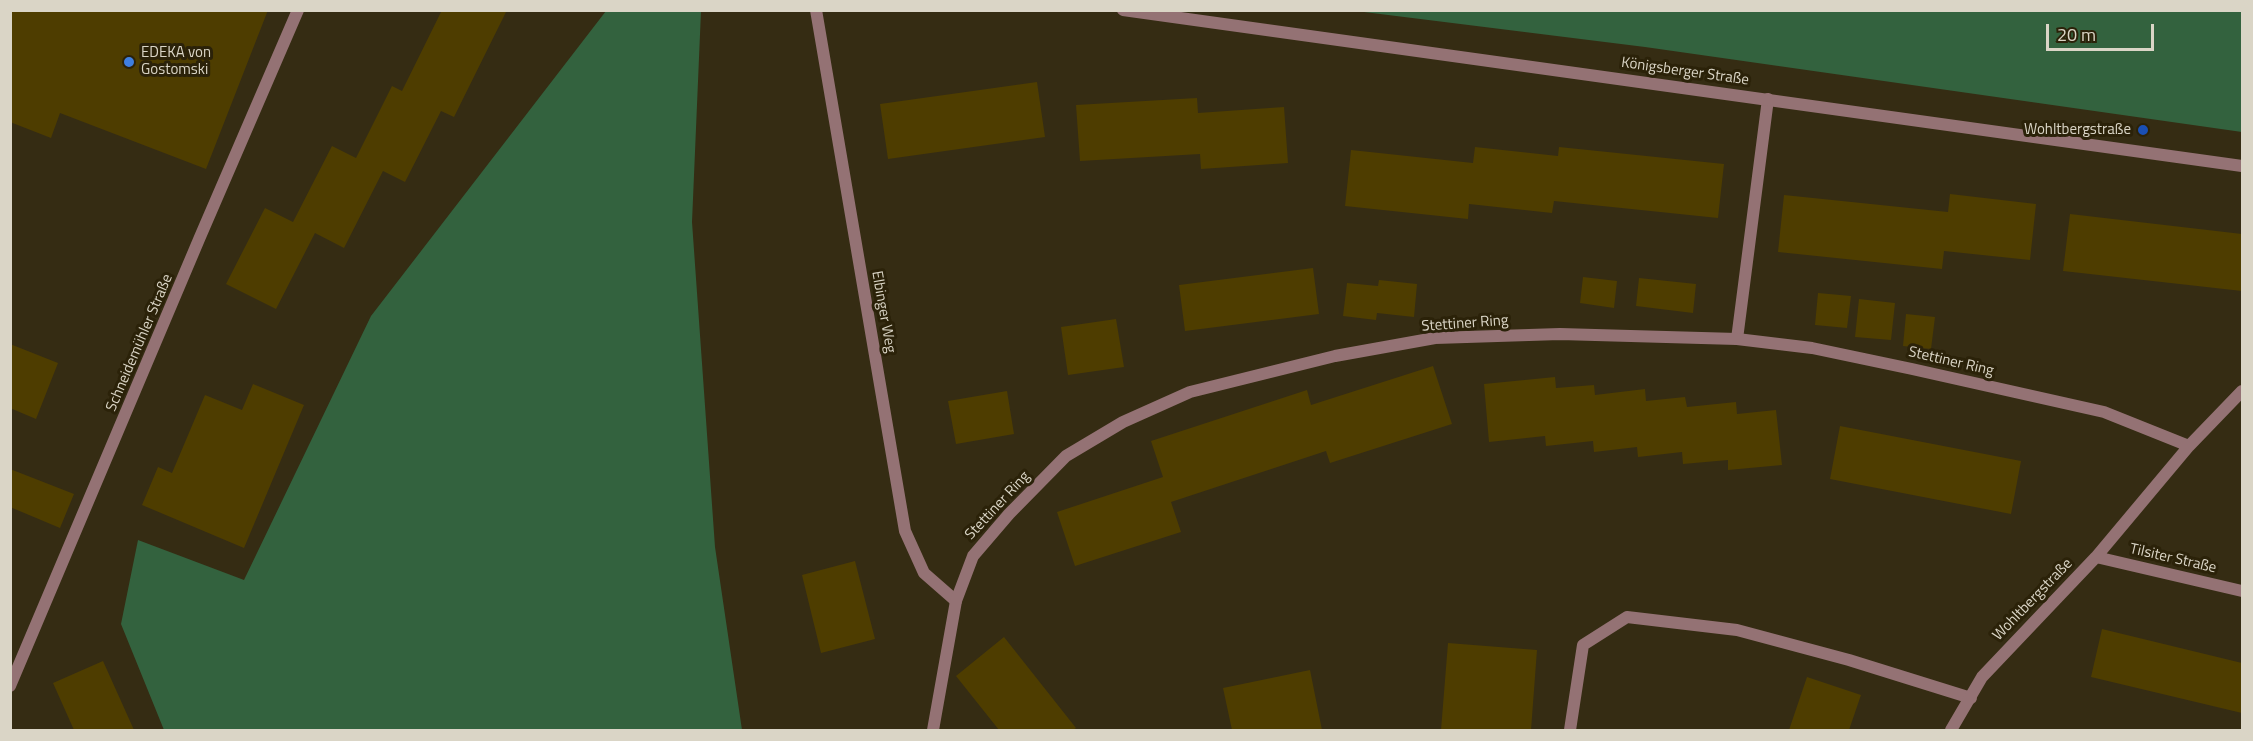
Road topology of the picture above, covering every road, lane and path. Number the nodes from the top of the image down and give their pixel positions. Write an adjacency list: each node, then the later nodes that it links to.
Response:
1 (298, 10): 12 (street, Schneidemühler Straße)
2 (816, 10): 11 (street, Elbinger Weg)
3 (1123, 10): 4 (street, Königsberger Straße)
4 (1768, 99): 5 (street, Königsberger Straße); 6 (street)
5 (2242, 166)
6 (1737, 339): 8 (street, Stettiner Ring); 11 (street, Stettiner Ring)
7 (2242, 391): 8 (street, Wohltbergstraße)
8 (2189, 446): 9 (street, Wohltbergstraße)
9 (2096, 557): 10 (street, Tilsiter Straße); 13 (street, Wohltbergstraße)
10 (2242, 591)
11 (956, 602): 14 (street, Stettiner Ring)
12 (10, 686)
13 (1971, 698): 15 (street); 16 (street, Wohltbergstraße)
14 (933, 730)
15 (1570, 730)
16 (1951, 730)

